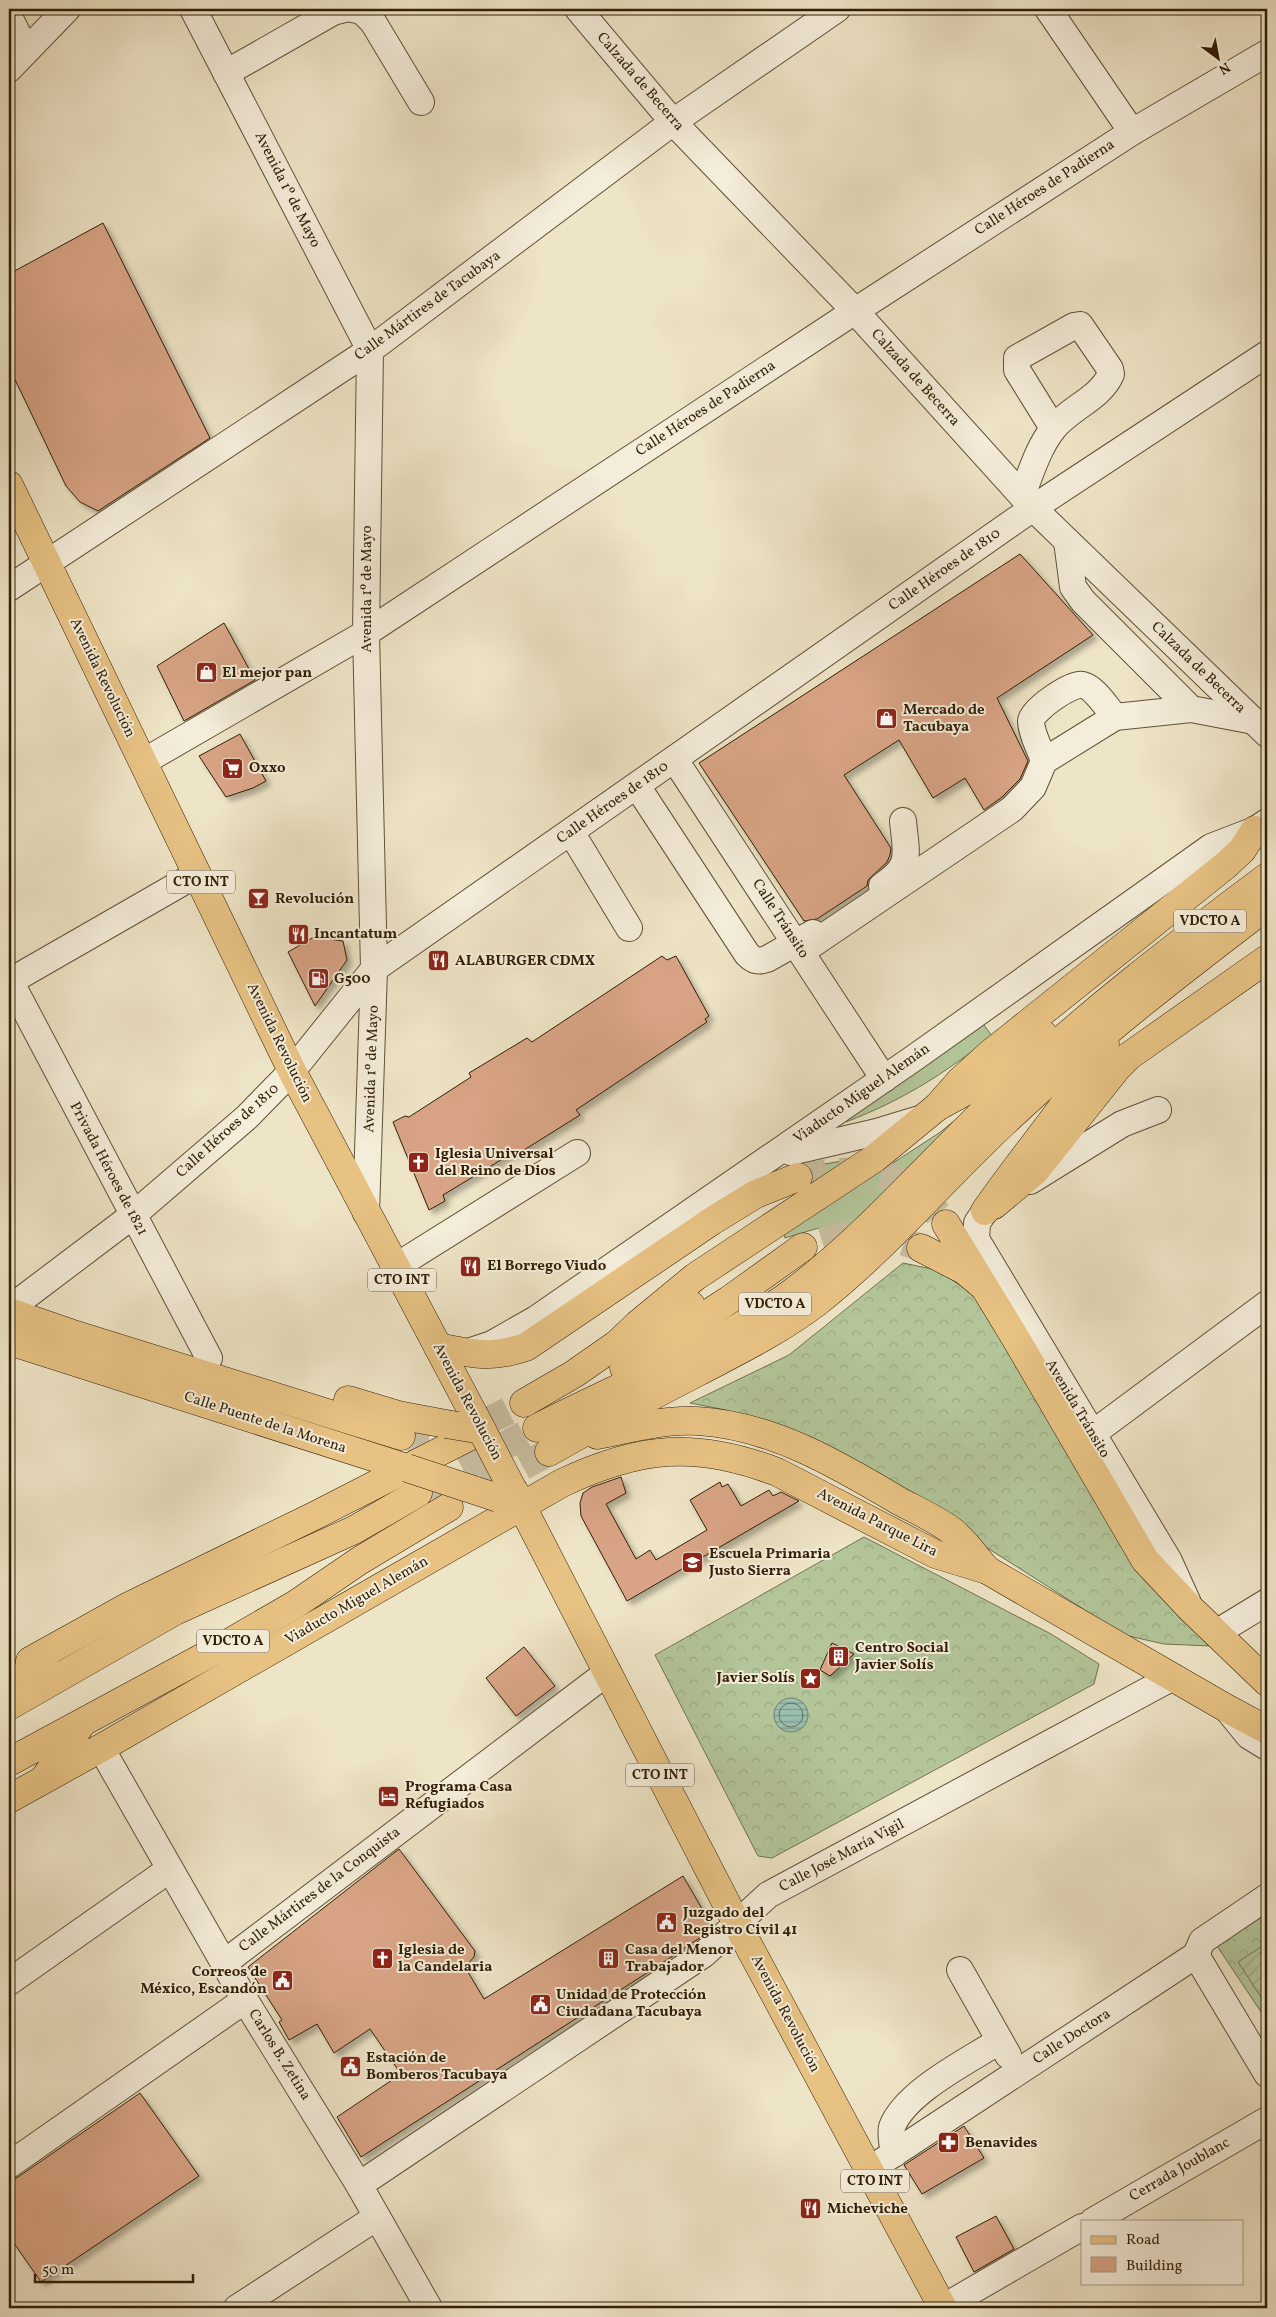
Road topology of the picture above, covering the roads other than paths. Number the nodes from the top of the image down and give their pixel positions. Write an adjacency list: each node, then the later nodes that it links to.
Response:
1 (67, 9): 10 (street)
2 (193, 9): 11 (street, Avenida 1º de Mayo)
3 (345, 9): 11 (street)
4 (352, 9): 12 (street)
5 (578, 9): 13 (street, Calzada de Becerra)
6 (836, 9): 13 (street, Calle Mártires de Tacubaya)
7 (1048, 9): 14 (street)
8 (9, 17): 10 (street)
9 (1267, 53): 14 (street, Calle Héroes de Padierna)
10 (17, 59)
11 (226, 73): 16 (street, Avenida 1º de Mayo)
12 (421, 102)
13 (673, 122): 15 (street, Calzada de Becerra); 16 (street, Calle Mártires de Tacubaya)
14 (1132, 132): 15 (street, Calle Héroes de Padierna)
15 (854, 311): 20 (street, Calzada de Becerra); 24 (street, Calle Héroes de Padierna)
16 (370, 350): 22 (street, Calle Mártires de Tacubaya); 24 (street, Avenida 1º de Mayo)
17 (1267, 354): 20 (street, Calle Héroes de 1810)
18 (1053, 428): 20 (street)
19 (9, 485): 22 (main road, Avenida Revolución / CTO INT)
20 (1027, 501): 21 (street, Calzada de Becerra); 28 (street, Calle Héroes de 1810)
21 (1067, 541): 25 (street); 27 (street, Calzada de Becerra)
22 (46, 563): 23 (street, Calle Mártires de Tacubaya); 30 (main road, Avenida Revolución / CTO INT)
23 (9, 588)
24 (366, 633): 30 (street, Calle Héroes de Padierna); 41 (street, Avenida 1º de Mayo)
25 (1191, 709): 26 (street); 27 (street)
26 (1115, 717): 29 (street); 29 (street)
27 (1261, 727)
28 (675, 760): 31 (street, Calle Héroes de 1810); 39 (street, Calle Tránsito)
29 (1044, 761): 39 (street)
30 (143, 762): 35 (main road, Avenida Revolución / CTO INT)
31 (637, 786): 34 (street, Calle Héroes de 1810); 39 (street)
32 (903, 821): 39 (street)
33 (1261, 826): 47 (street, Viaducto Miguel Alemán); 49 (main road, Viaducto Miguel Alemán)
34 (571, 832): 38 (street); 41 (street, Calle Héroes de 1810)
35 (197, 874): 43 (street); 46 (main road, Avenida Revolución / CTO INT)
36 (1267, 877): 42 (main road, VDCTO A)
37 (1267, 906): 42 (main road, VDCTO A)
38 (629, 928)
39 (799, 948): 47 (street, Calle Tránsito)
40 (1267, 959): 53 (main road)
41 (374, 969): 46 (street, Calle Héroes de 1810); 55 (street, Avenida 1º de Mayo)
42 (1160, 974): 44 (main road, VDCTO A); 45 (main road, VDCTO A)
43 (9, 981): 56 (street, Privada Héroes de 1821)
44 (1127, 986): 49 (main road); 65 (main road, VDCTO A)
45 (1118, 1024): 54 (main road); 73 (main road, VDCTO A)
46 (292, 1071): 55 (main road, Avenida Revolución / CTO INT); 56 (street, Calle Héroes de 1810)
47 (884, 1079): 51 (street, Viaducto Miguel Alemán)
48 (1158, 1110): 53 (street)
49 (930, 1113): 51 (street); 65 (main road, Viaducto Miguel Alemán)
50 (577, 1153): 59 (street)
51 (771, 1158): 67 (street, Viaducto Miguel Alemán)
52 (798, 1177): 67 (main road)
53 (1010, 1193): 54 (main road)
54 (985, 1211): 71 (street, Avenida Tránsito)
55 (366, 1213): 59 (main road, Avenida Revolución / CTO INT)
56 (132, 1216): 61 (street, Calle Héroes de 1810); 68 (street, Privada Héroes de 1821)
57 (946, 1224): 60 (main road)
58 (921, 1248): 60 (main road)
59 (395, 1267): 66 (main road, Avenida Revolución / CTO INT)
60 (982, 1285): 81 (main road)
61 (9, 1311): 63 (main road, Calle Puente de la Morena)
62 (1265, 1311): 71 (street)
63 (70, 1334): 68 (main road, Calle Puente de la Morena); 72 (main road, Calle Puente de la Morena)
64 (9, 1341): 75 (main road, Calle Puente de la Morena)
65 (618, 1344): 69 (main road)
66 (438, 1348): 67 (main road); 70 (main road, Avenida Revolución / CTO INT)
67 (466, 1353)
68 (209, 1358): 70 (main road, Calle Puente de la Morena, bridge)
69 (524, 1403)
70 (477, 1422): 75 (main road); 77 (main road, Avenida Revolución / CTO INT, bridge)
71 (1092, 1434): 81 (street, Avenida Tránsito)
72 (401, 1436)
73 (573, 1439): 74 (main road, VDCTO A); 79 (main road)
74 (549, 1452)
75 (400, 1469): 77 (main road, Calle Puente de la Morena, bridge); 83 (main road)
76 (418, 1493): 89 (main road)
77 (511, 1498): 79 (main road, Avenida Parque Lira); 84 (main road, Avenida Revolución / CTO INT); 94 (main road, Viaducto Miguel Alemán)
78 (449, 1507): 91 (main road, Viaducto Miguel Alemán / VDCTO A)
79 (987, 1570): 86 (main road, Avenida Parque Lira)
80 (1267, 1602): 82 (street)
81 (1190, 1608): 82 (main road)
82 (1216, 1633): 87 (main road)
83 (50, 1650): 85 (main road); 88 (main road)
84 (608, 1672): 100 (main road, Avenida Revolución / CTO INT); 102 (street, Calle Mártires de la Conquista)
85 (9, 1673)
86 (1173, 1677): 90 (main road, Avenida Parque Lira); 100 (street, Calle José María Vigil)
87 (1267, 1682)
88 (9, 1694)
89 (9, 1706)
90 (1226, 1708): 92 (main road, Avenida Parque Lira); 93 (street)
91 (83, 1722): 95 (main road, Viaducto Miguel Alemán / VDCTO A); 96 (main road)
92 (1267, 1730)
93 (1267, 1747)
94 (101, 1748): 96 (main road, Viaducto Miguel Alemán); 98 (street, Carlos B. Zetina)
95 (9, 1762)
96 (44, 1779): 97 (main road, Viaducto Miguel Alemán)
97 (9, 1799)
98 (170, 1869): 102 (street, Carlos B. Zetina); 104 (street)
99 (1267, 1897): 101 (street, Calle Doctora)
100 (737, 1924): 112 (main road, Avenida Revolución / CTO INT); 113 (street, Calle José María Vigil)
101 (1196, 1955): 107 (street, Calle Doctora); 108 (street)
102 (224, 1963): 105 (street, Carlos B. Zetina)
103 (960, 1970): 106 (street)
104 (9, 1982)
105 (245, 2000): 111 (street); 113 (street, Carlos B. Zetina)
106 (999, 2041): 107 (street); 110 (street)
107 (1018, 2072): 110 (street, Calle Doctora)
108 (1267, 2074)
109 (1267, 2120): 115 (street, Cerrada Joublanc)
110 (894, 2154): 112 (street, Calle Doctora)
111 (9, 2165)
112 (869, 2170): 119 (main road, Avenida Revolución / CTO INT)
113 (359, 2185): 114 (street, Carlos B. Zetina)
114 (377, 2217): 117 (street); 118 (street, Carlos B. Zetina)
115 (1095, 2220)
116 (1081, 2228): 119 (street)
117 (237, 2308)
118 (429, 2308)
119 (943, 2308)

